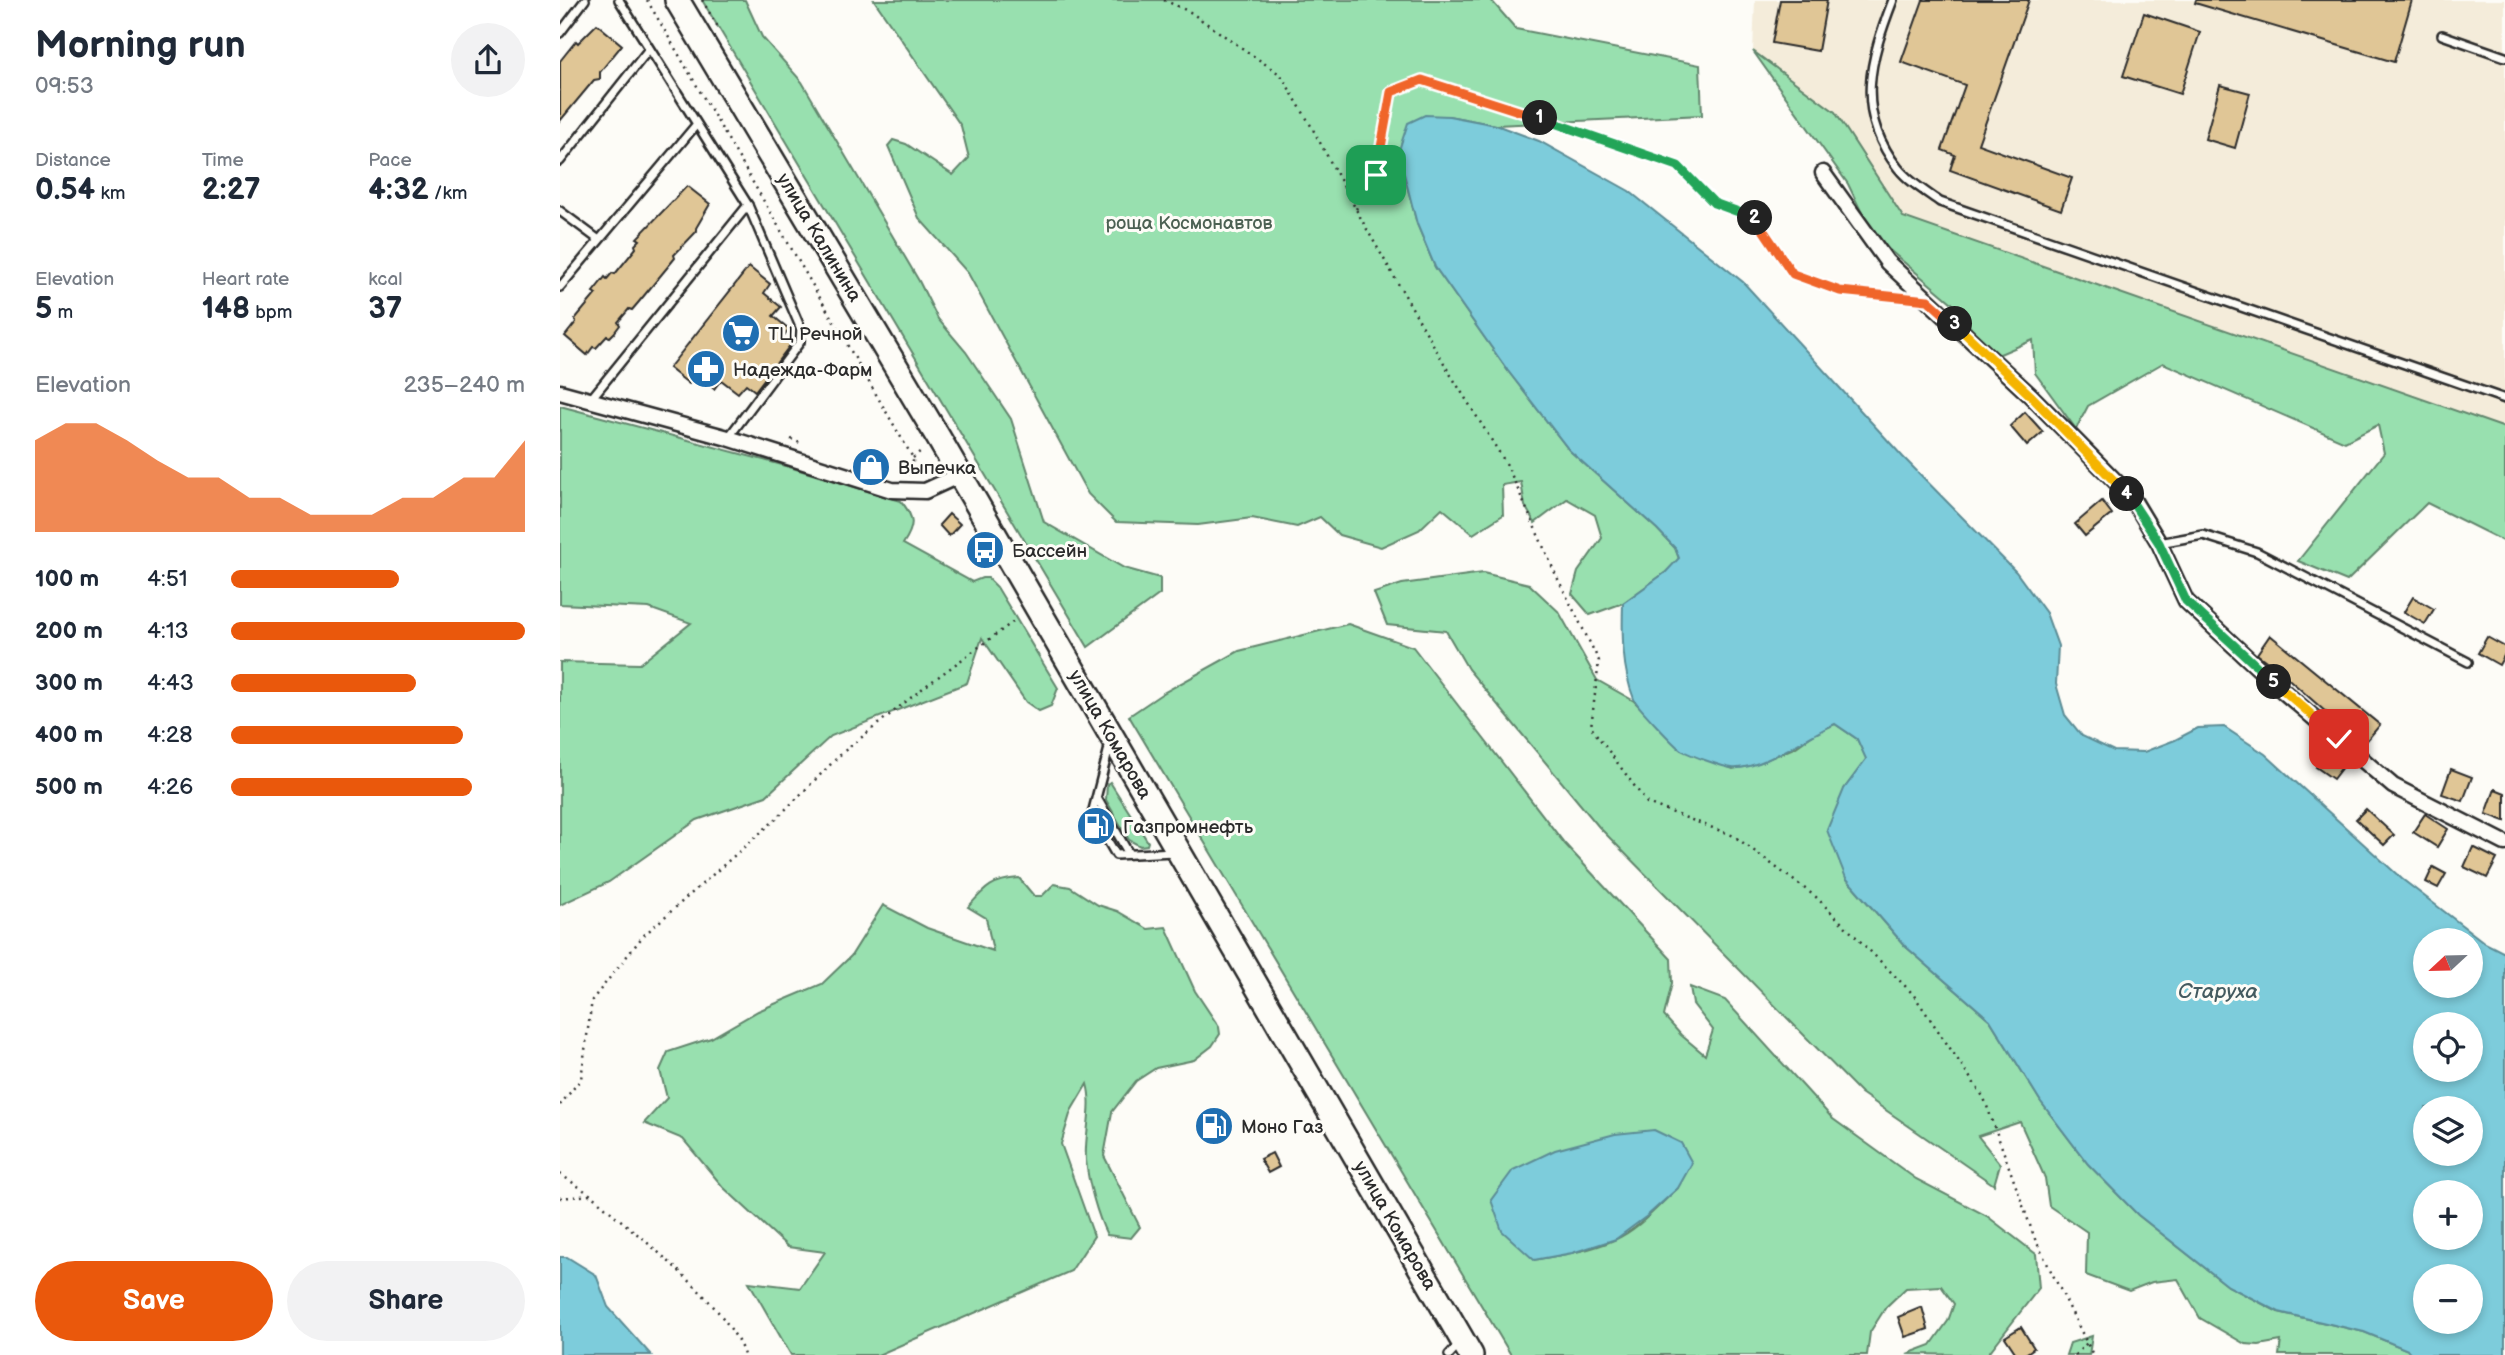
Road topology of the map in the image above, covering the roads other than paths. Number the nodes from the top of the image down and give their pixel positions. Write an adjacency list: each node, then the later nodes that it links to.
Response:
1 (586, 0): 5 (lane)
2 (619, 0): 7 (lane)
3 (677, 0): 20 (main road, улица Калинина)
4 (1893, 0): 17 (lane)
5 (560, 33)
6 (2442, 35): 8 (lane)
7 (649, 49): 9 (lane); 10 (lane)
8 (2505, 57)
9 (696, 125): 12 (lane); 14 (lane)
10 (560, 161)
11 (1823, 173): 21 (street)
12 (748, 205): 18 (lane); 19 (lane)
13 (560, 211): 14 (lane)
14 (599, 240): 15 (lane)
15 (560, 287)
16 (560, 392): 18 (street)
17 (2505, 400)
18 (589, 401): 19 (street)
19 (728, 438): 20 (street)
20 (960, 475): 23 (main road, улица Комарова)
21 (2159, 543): 22 (lane); 25 (street)
22 (2468, 662)
23 (1112, 737): 24 (lane); 26 (main road, улица Комарова)
24 (1097, 798): 27 (lane); 27 (lane)
25 (2505, 843)
26 (1180, 852): 27 (lane); 28 (main road, улица Комарова)
27 (1129, 854)
28 (1461, 1350)

